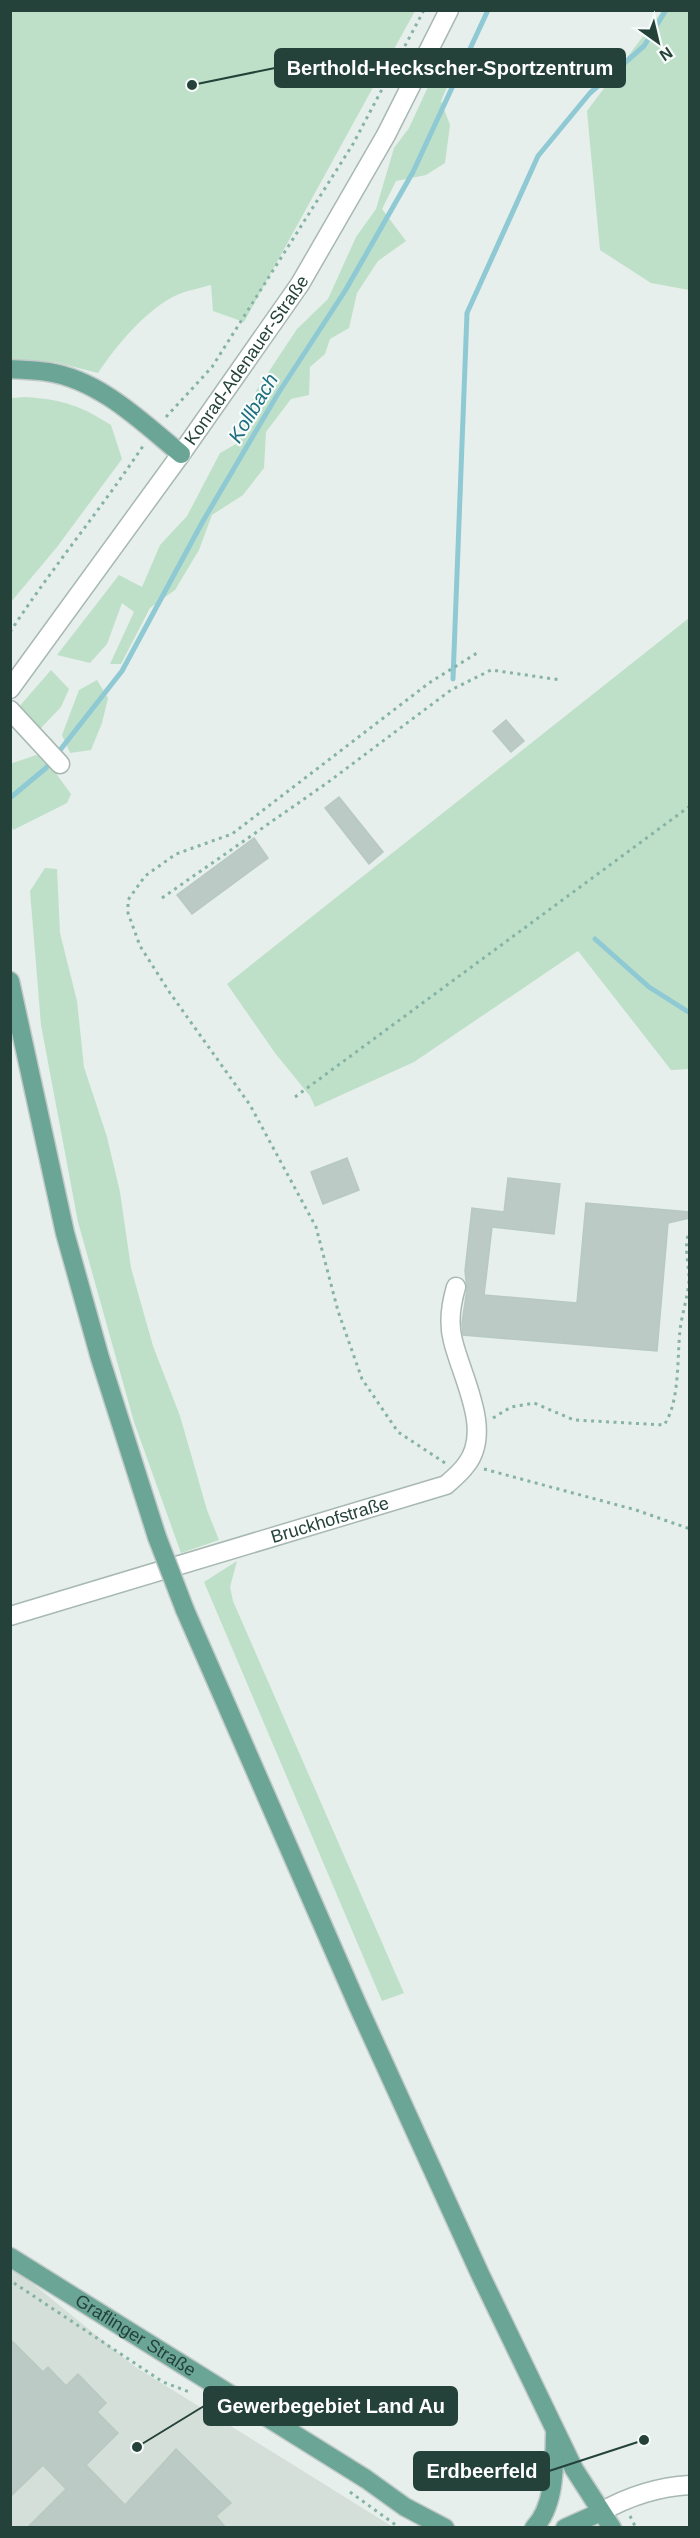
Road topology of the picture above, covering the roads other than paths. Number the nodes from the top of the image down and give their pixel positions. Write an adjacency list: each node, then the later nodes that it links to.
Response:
1 (449, 10): 3 (street, Konrad-Adenauer-Straße)
2 (11, 370): 3 (main road)
3 (182, 454): 4 (street, Konrad-Adenauer-Straße)
4 (10, 689)
5 (10, 710): 6 (street)
6 (60, 764)
7 (10, 981): 11 (main road, bridge)
8 (456, 1287): 9 (street, Bruckhofstraße)
9 (10, 1616)
10 (12, 2260): 14 (main road, Graflinger Straße)
11 (555, 2432): 13 (main road); 15 (main road)
12 (690, 2485): 13 (street)
13 (601, 2512): 16 (main road); 17 (main road)
14 (445, 2528)
15 (534, 2528)
16 (565, 2528)
17 (612, 2528)

